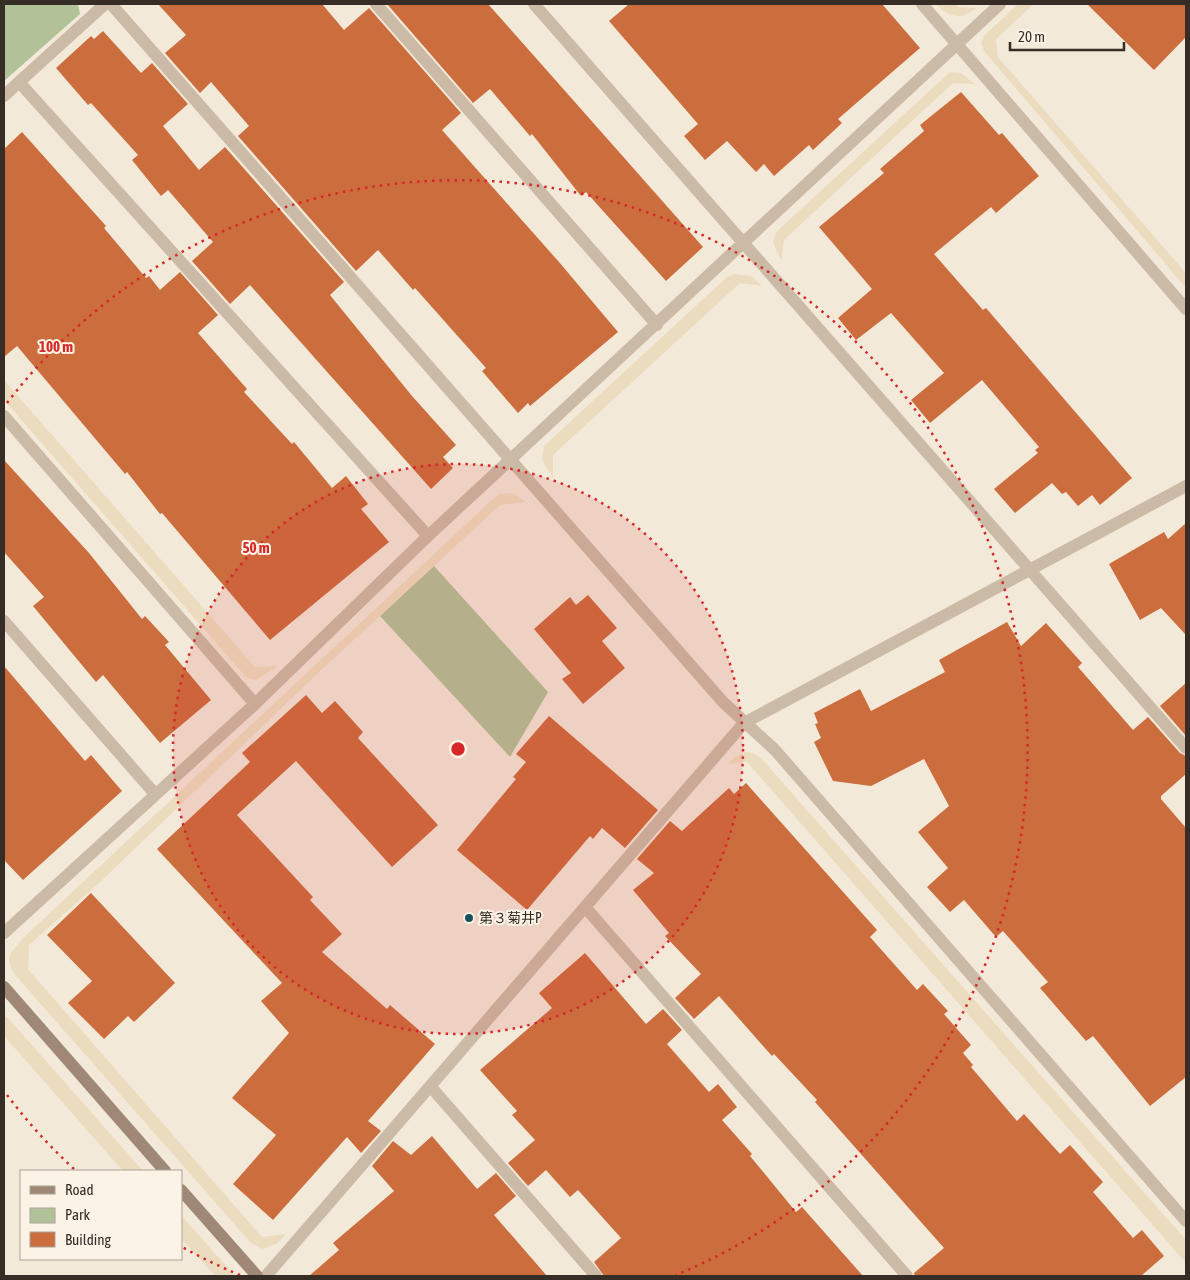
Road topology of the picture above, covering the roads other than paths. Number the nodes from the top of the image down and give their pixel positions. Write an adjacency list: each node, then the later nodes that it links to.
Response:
1 (105, 4): 8 (street)
2 (111, 4): 14 (street)
3 (376, 4): 12 (street)
4 (534, 4): 10 (street)
5 (922, 4): 7 (street)
6 (1000, 4): 7 (street)
7 (957, 44): 10 (street); 11 (street)
8 (19, 82): 9 (street); 16 (street)
9 (4, 96)
10 (746, 243): 12 (street); 17 (street)
11 (1186, 308)
12 (658, 324): 14 (street)
13 (4, 416): 19 (street)
14 (512, 461): 16 (street); 20 (street)
15 (1186, 486): 17 (street)
16 (428, 536): 19 (street)
17 (1030, 569): 20 (street); 21 (street)
18 (4, 621): 22 (street)
19 (255, 704): 22 (street)
20 (744, 723): 23 (street); 29 (street)
21 (1186, 748)
22 (155, 794): 24 (street)
23 (585, 907): 26 (street); 33 (street)
24 (4, 933)
25 (4, 987): 27 (street)
26 (431, 1087): 31 (street); 32 (street)
27 (164, 1170)
28 (182, 1191): 30 (street)
29 (1186, 1221)
30 (257, 1276)
31 (266, 1276)
32 (596, 1276)
33 (907, 1276)

